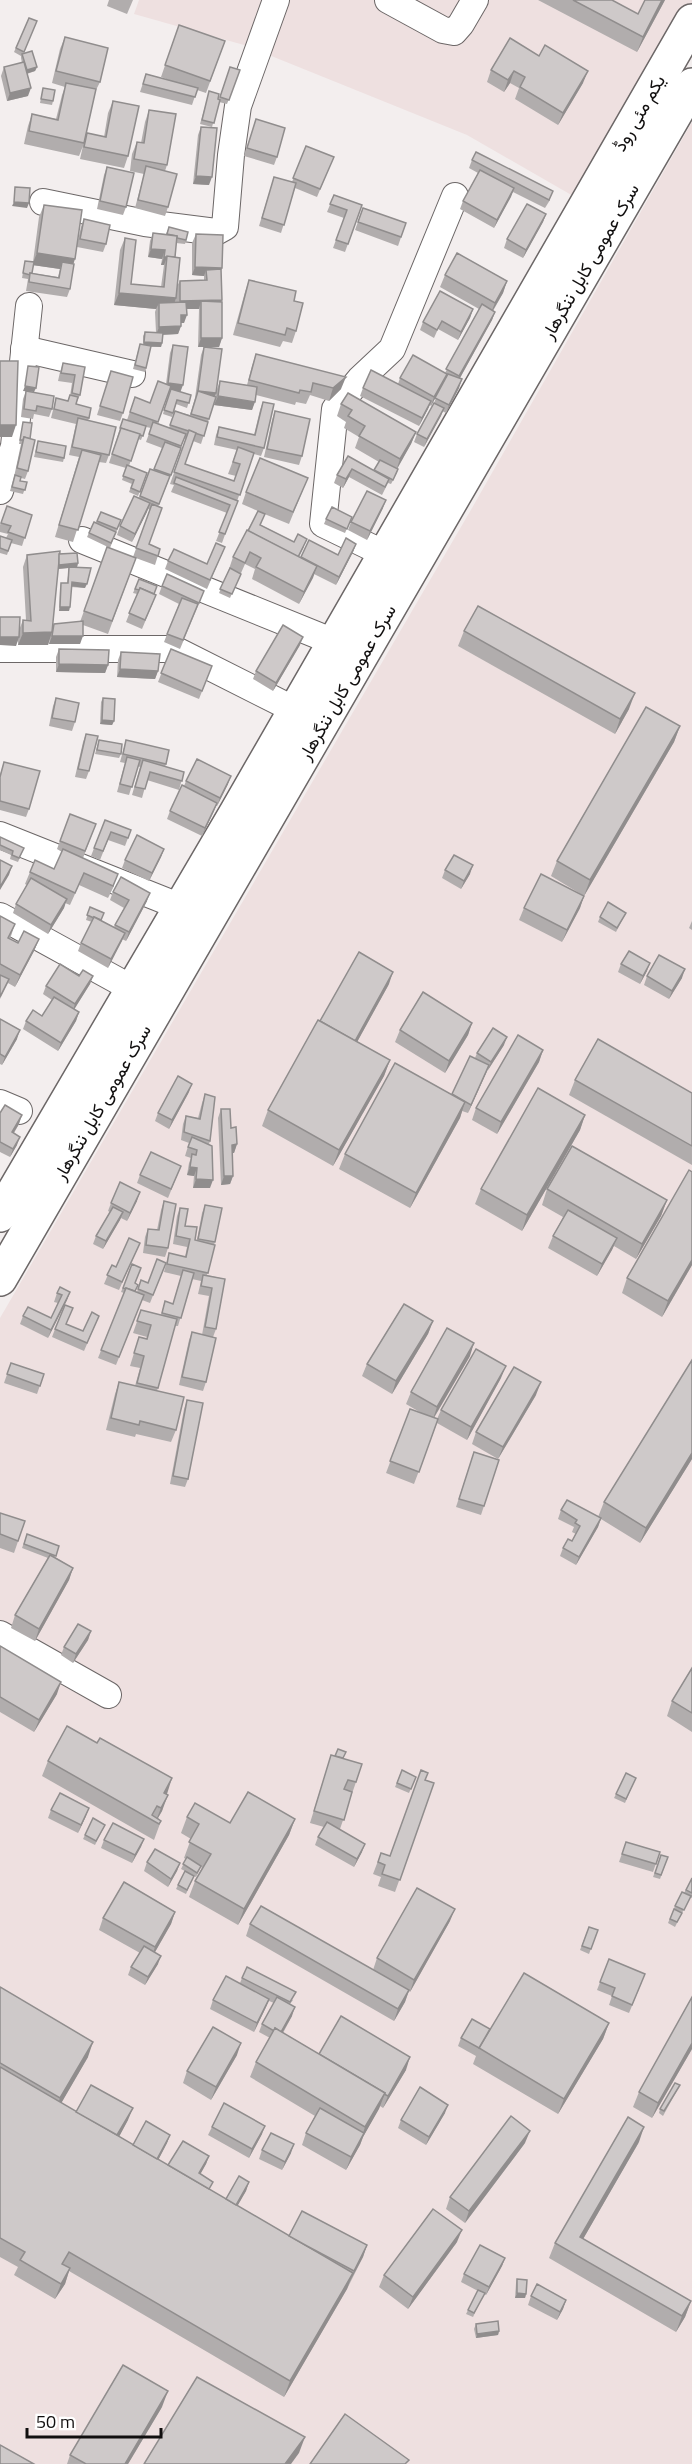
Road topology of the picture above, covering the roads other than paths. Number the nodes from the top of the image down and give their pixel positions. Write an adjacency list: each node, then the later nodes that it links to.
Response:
1 (276, 0): 7 (street)
2 (388, 0): 3 (street)
3 (475, 0)
4 (692, 21): 8 (highway, یکم مئی روڈ)
5 (692, 84): 24 (highway, سرک عمومی کابل ننگرهار)
6 (455, 196): 15 (street)
7 (43, 201)
8 (587, 204): 15 (highway, سرک عمومی کابل ننگرهار)
9 (29, 306): 10 (street)
10 (24, 349): 11 (street); 12 (street)
11 (132, 374)
12 (7, 446): 13 (street)
13 (0, 491)
14 (82, 540): 16 (street)
15 (385, 554): 16 (highway, سرک عمومی کابل ننگرهار)
16 (334, 642): 18 (highway, سرک عمومی کابل ننگرهار)
17 (0, 649): 18 (street)
18 (295, 710): 20 (highway, سرک عمومی کابل ننگرهار)
19 (0, 835): 20 (street)
20 (181, 907): 22 (highway, سرک عمومی کابل ننگرهار)
21 (0, 916): 22 (street)
22 (133, 989): 23 (highway, سرک عمومی کابل ننگرهار)
23 (0, 1215)
24 (0, 1279)
25 (0, 1634): 26 (street)
26 (108, 1695)

